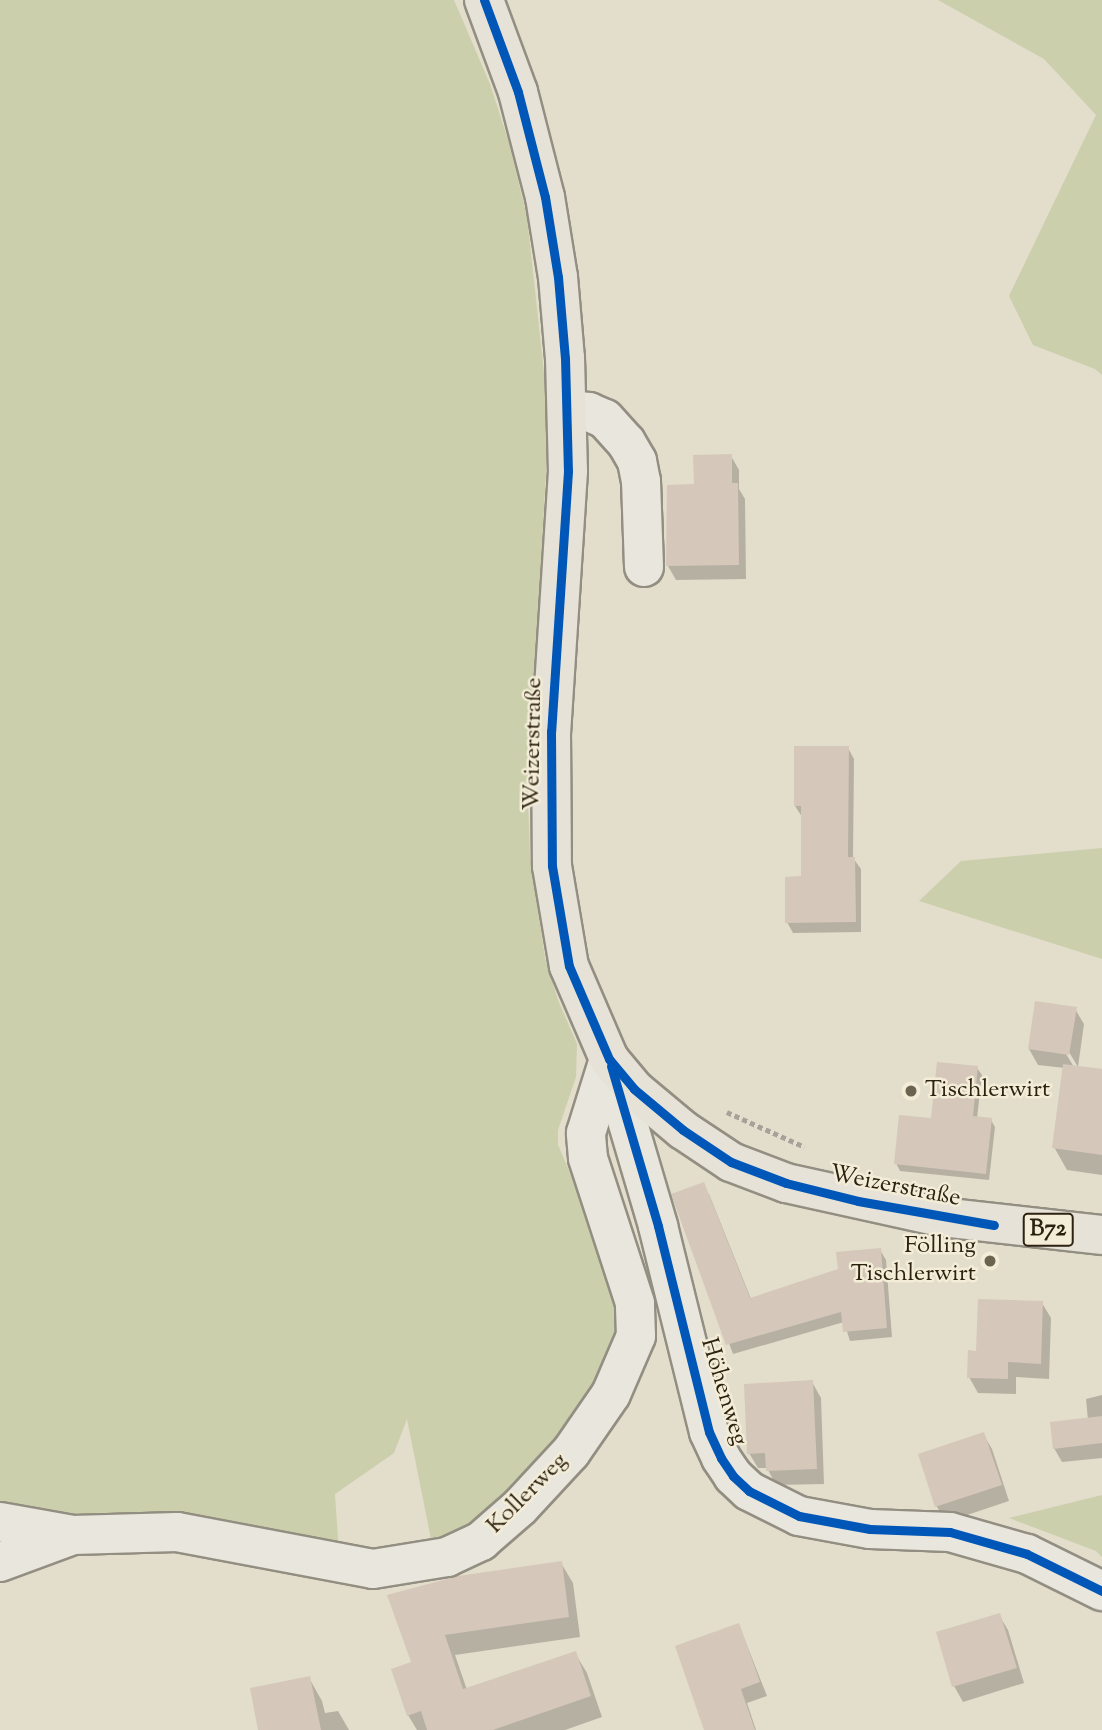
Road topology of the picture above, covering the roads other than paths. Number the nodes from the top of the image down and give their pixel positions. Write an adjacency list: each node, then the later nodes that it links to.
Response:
1 (484, 0): 2 (main road, Weizerstraße / B72)
2 (566, 410): 3 (street); 4 (main road, Weizerstraße / B72)
3 (644, 567)
4 (609, 1059): 5 (main road, Weizerstraße / B72); 7 (street, Kollerweg); 9 (street, Höhenweg)
5 (1102, 1235)
6 (0, 1522): 7 (street, Kollerweg)
7 (73, 1535): 8 (street, Kollerweg)
8 (0, 1562)
9 (1102, 1591)

